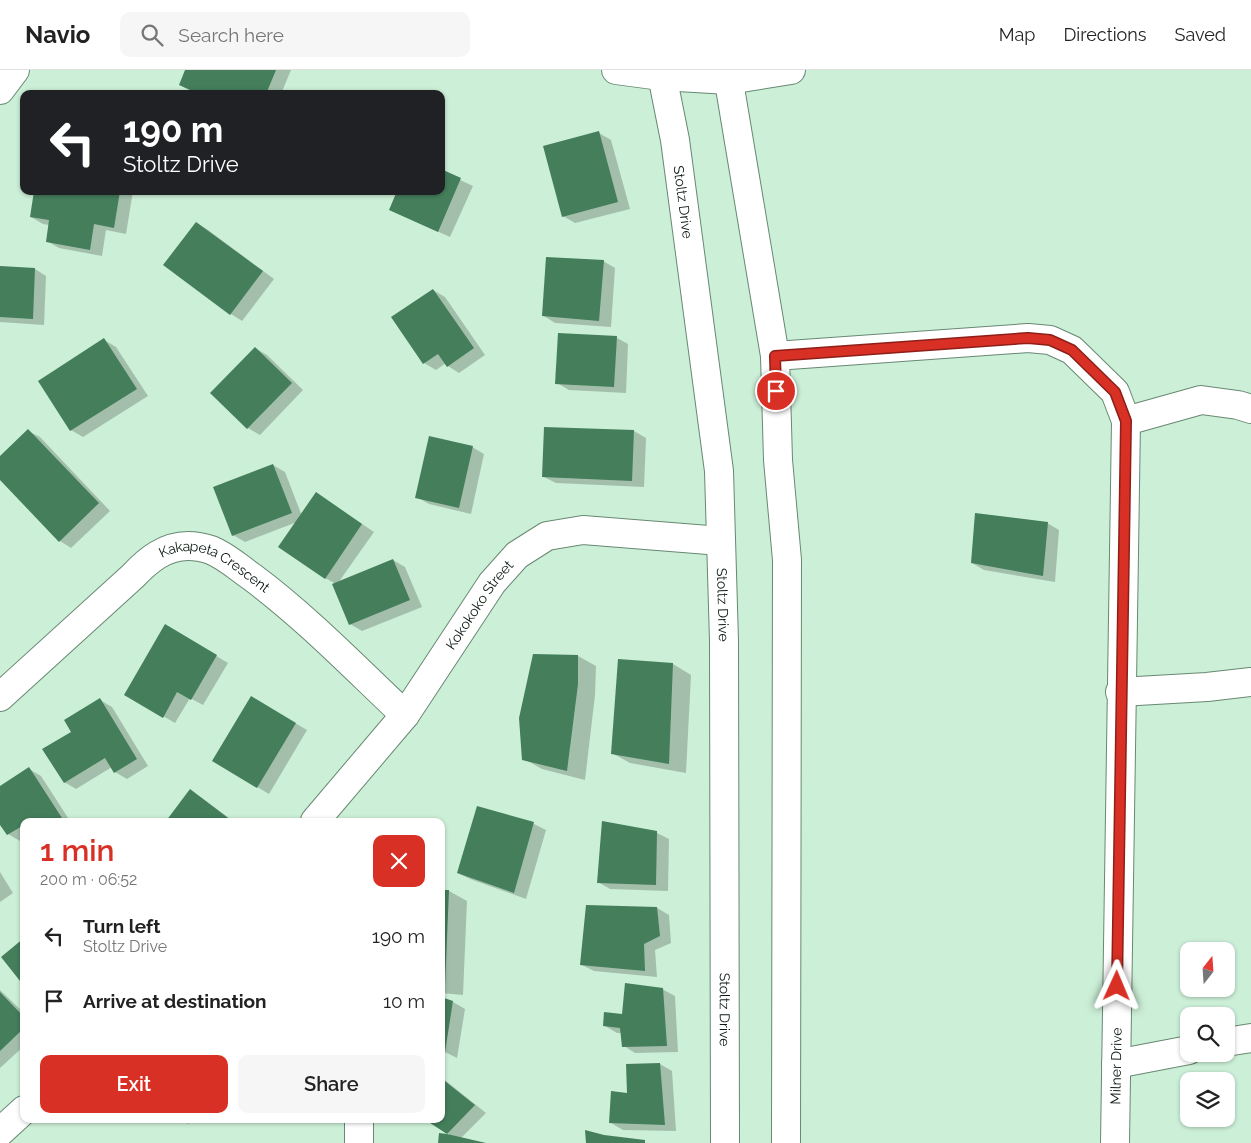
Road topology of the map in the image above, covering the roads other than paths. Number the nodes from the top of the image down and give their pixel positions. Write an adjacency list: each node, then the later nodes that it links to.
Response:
1 (15, 70): 6 (street)
2 (616, 70): 4 (street)
3 (791, 70): 5 (street)
4 (661, 73): 5 (street); 10 (street, Stoltz Drive)
5 (728, 75): 7 (street)
6 (0, 90)
7 (775, 356): 9 (street, Milner Drive); 25 (street)
8 (1251, 410): 9 (street)
9 (1126, 421): 12 (street, Milner Drive)
10 (721, 541): 14 (street, Kokokoko Street); 24 (street, Stoltz Drive)
11 (1251, 682): 12 (street)
12 (1120, 692): 19 (street, Milner Drive)
13 (0, 697): 14 (street, Kakapeta Crescent)
14 (405, 715): 15 (street, Kokokoko Street)
15 (318, 818)
16 (1251, 1038): 17 (street)
17 (1235, 1041)
18 (1180, 1052): 19 (street)
19 (1116, 1064): 26 (street, Milner Drive)
20 (20, 1114): 22 (street)
21 (360, 1123): 23 (street)
22 (0, 1132)
23 (358, 1143)
24 (726, 1143)
25 (786, 1143)
26 (1115, 1143)

